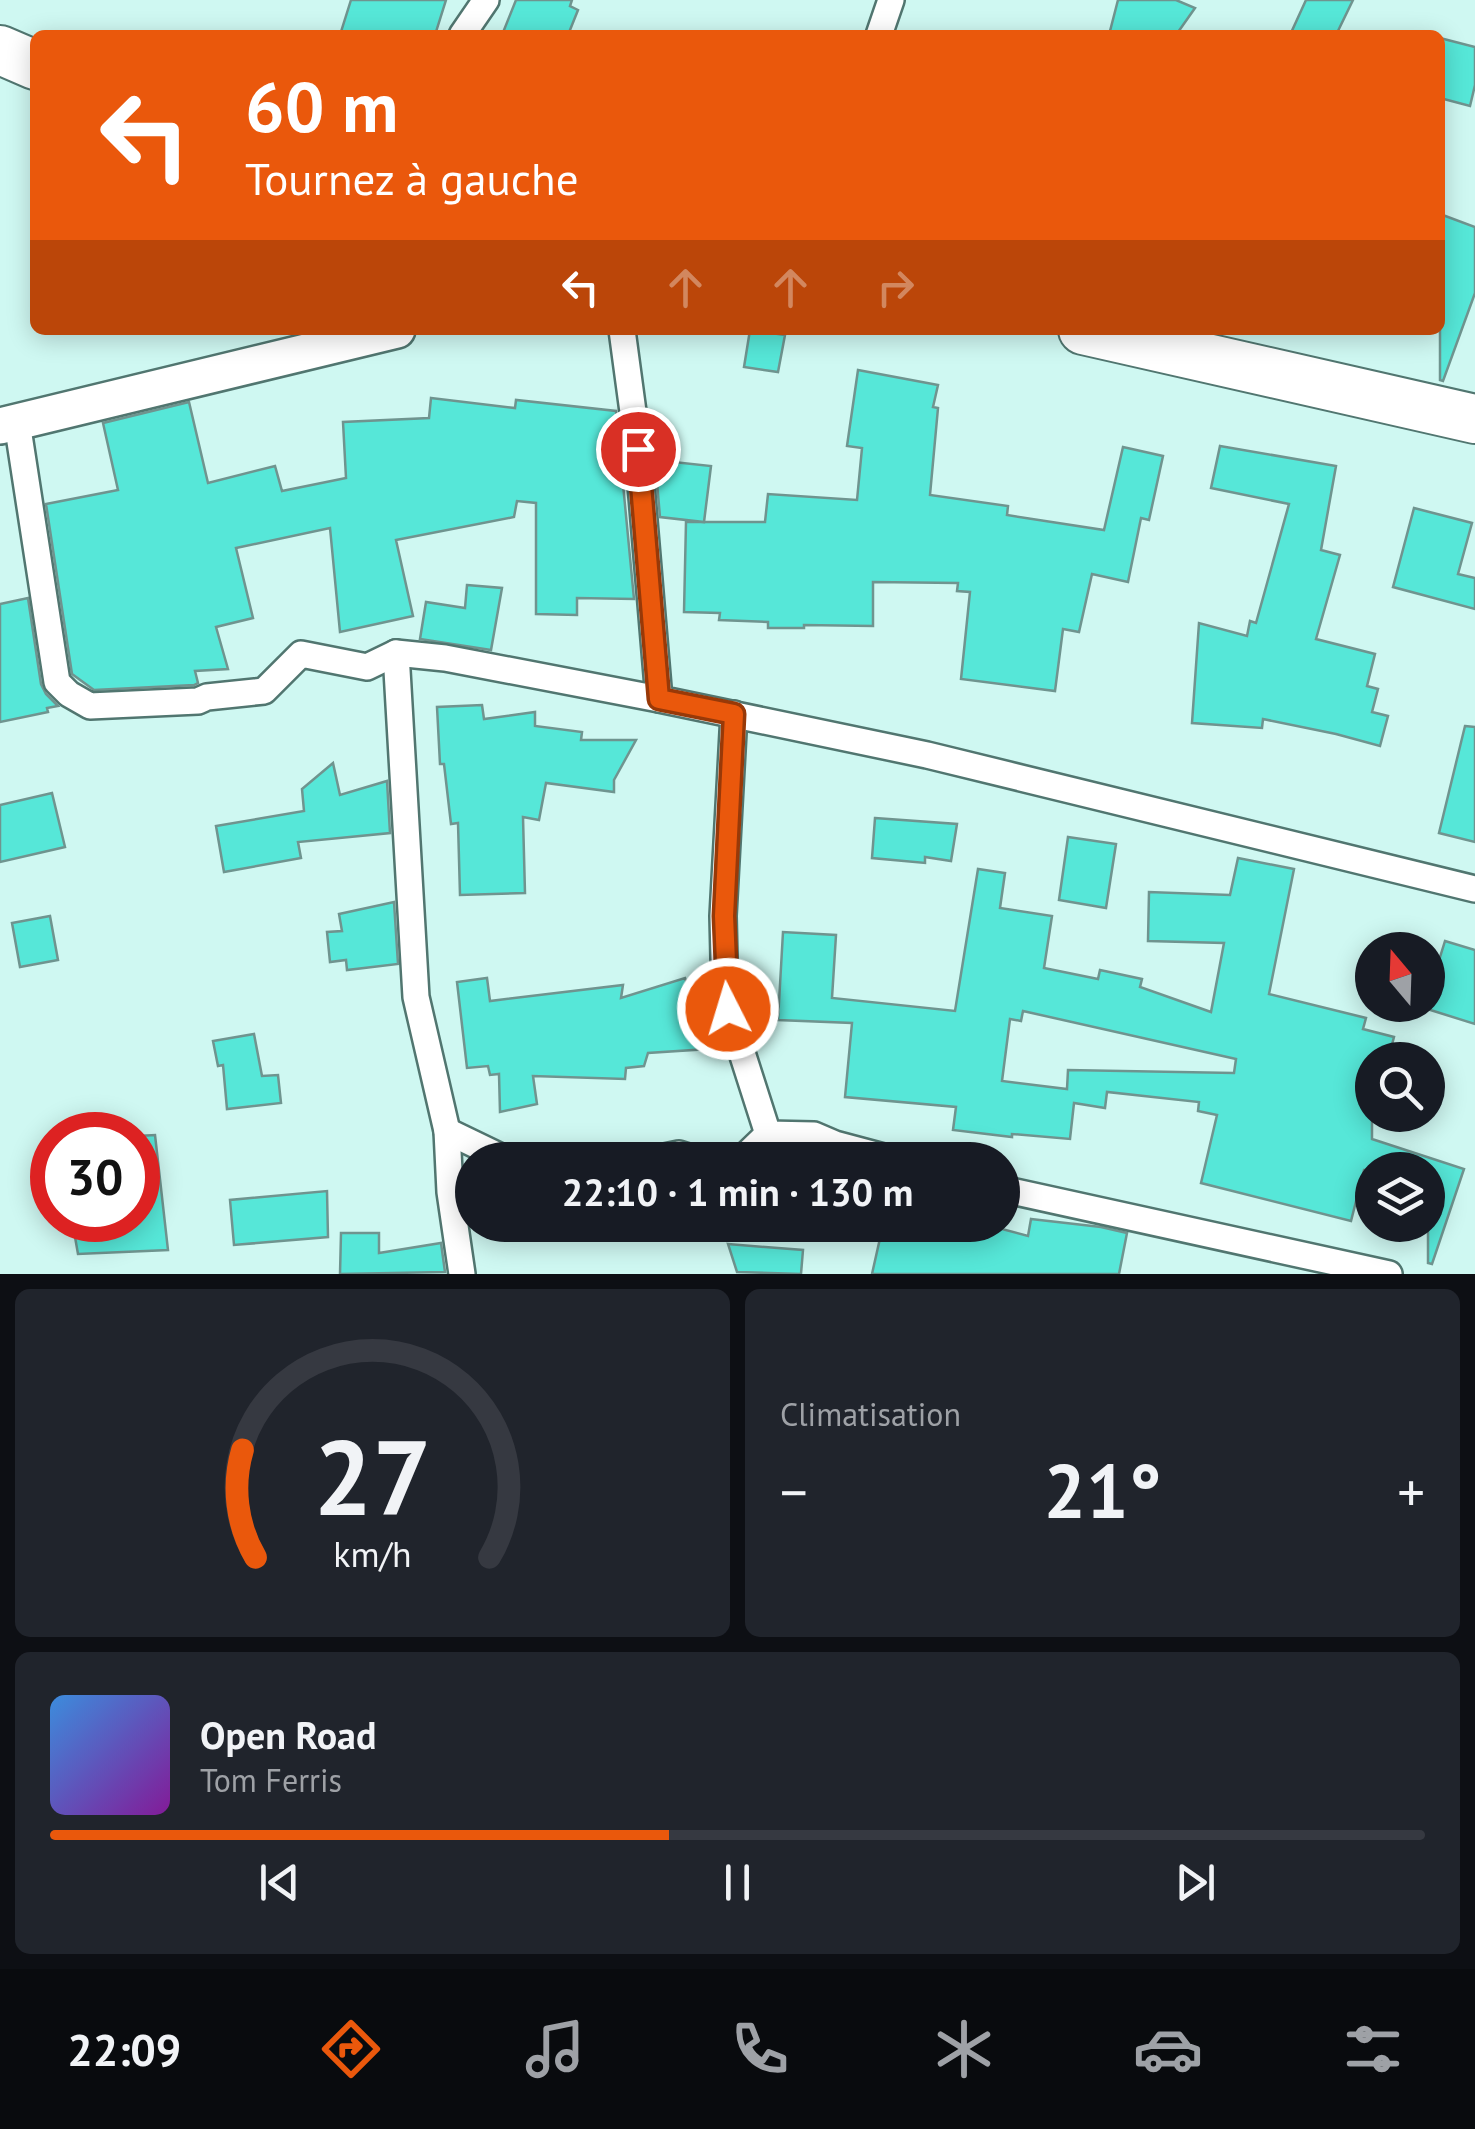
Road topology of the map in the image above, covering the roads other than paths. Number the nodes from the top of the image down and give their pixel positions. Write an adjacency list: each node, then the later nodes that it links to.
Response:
1 (486, 0): 3 (street)
2 (892, 0): 4 (street)
3 (465, 30)
4 (881, 30)
5 (0, 50): 6 (highway)
6 (30, 63)
7 (375, 335): 11 (street)
8 (623, 335): 13 (street)
9 (1105, 335): 10 (highway)
10 (1475, 420)
11 (8, 424): 12 (street)
12 (396, 652): 13 (street); 16 (street)
13 (659, 699): 14 (street)
14 (734, 714): 15 (street); 17 (street)
15 (1475, 889)
16 (447, 1130): 18 (street); 22 (street)
17 (768, 1134): 19 (street); 20 (street)
18 (471, 1142)
19 (760, 1142)
20 (831, 1142)
21 (1020, 1193): 23 (street)
22 (462, 1274)
23 (1388, 1274)

